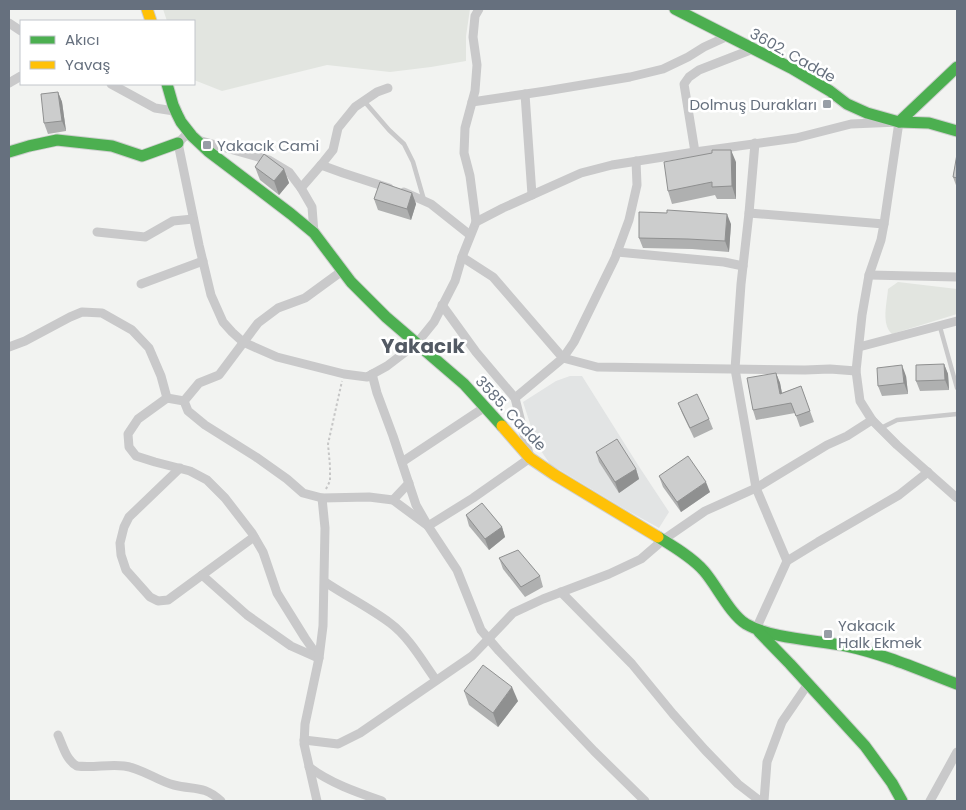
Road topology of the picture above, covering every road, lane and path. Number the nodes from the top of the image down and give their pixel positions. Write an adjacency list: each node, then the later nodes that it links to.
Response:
1 (478, 9): 15 (street)
2 (675, 9): 5 (main road, 3602. Cadde)
3 (9, 23): 4 (street)
4 (20, 30)
5 (728, 36): 6 (main road, 3602. Cadde); 13 (street)
6 (753, 49): 17 (main road, 3602. Cadde); 23 (street)
7 (957, 67): 17 (main road)
8 (20, 77): 9 (street)
9 (9, 83)
10 (113, 85): 16 (street)
11 (167, 85): 16 (main road, 3585. Cadde)
12 (388, 88): 14 (street)
13 (525, 94): 15 (street); 27 (street)
14 (364, 101): 25 (street); 28 (lane)
15 (472, 102): 31 (street)
16 (174, 111): 19 (main road, 3585. Cadde)
17 (898, 122): 18 (main road, 3602. Cadde); 20 (street); 32 (street)
18 (957, 131)
19 (192, 136): 21 (street); 26 (street); 34 (main road, 3585. Cadde)
20 (755, 143): 23 (street); 29 (street)
21 (178, 144): 22 (main road); 30 (street)
22 (9, 152)
23 (695, 152): 24 (street)
24 (636, 161): 27 (street); 36 (street)
25 (321, 165): 26 (street); 28 (street)
26 (300, 188): 34 (street)
27 (532, 195): 31 (street)
28 (424, 200): 35 (street)
29 (749, 213): 32 (street); 39 (street)
30 (193, 219): 33 (street); 38 (street)
31 (476, 222): 35 (street)
32 (884, 224): 41 (street)
33 (97, 232)
34 (314, 234): 40 (main road, 3585. Cadde)
35 (470, 235): 37 (street)
36 (617, 252): 39 (street); 51 (street)
37 (462, 257): 44 (street); 51 (street)
38 (203, 261): 43 (street); 47 (street)
39 (743, 266): 52 (street)
40 (342, 271): 47 (street); 48 (main road, 3585. Cadde)
41 (869, 275): 42 (street); 50 (street)
42 (957, 278)
43 (141, 284)
44 (442, 305): 48 (street); 58 (street)
45 (957, 321): 46 (street)
46 (940, 327): 50 (street); 56 (lane)
47 (243, 342): 54 (street); 59 (street)
48 (417, 343): 55 (street); 60 (main road, 3585. Cadde)
49 (9, 346): 57 (street)
50 (858, 347): 53 (street)
51 (563, 358): 52 (street); 58 (street)
52 (735, 369): 53 (street); 69 (street)
53 (856, 371): 62 (street)
54 (344, 374): 55 (street); 70 (path)
55 (372, 374): 65 (street)
56 (957, 388)
57 (167, 398): 59 (street); 66 (street)
58 (515, 398): 64 (street)
59 (184, 401): 70 (street)
60 (485, 407): 64 (main road, 3585. Cadde); 65 (street)
61 (957, 414): 63 (lane)
62 (872, 420): 63 (street); 69 (street)
63 (880, 428): 67 (street)
64 (530, 458): 73 (street); 75 (main road, 3585. Cadde)
65 (402, 462): 68 (street)
66 (180, 468): 74 (street); 77 (street)
67 (928, 472): 71 (street); 76 (street)
68 (408, 483): 72 (street); 73 (street)
69 (756, 488): 75 (street); 76 (street)
70 (322, 498): 72 (street); 78 (street)
71 (957, 498)
72 (393, 500): 73 (street)
73 (428, 526): 81 (street)
74 (254, 537): 77 (street); 82 (street)
75 (663, 540): 79 (street); 80 (main road, 3585. Cadde)
76 (787, 561): 80 (street)
77 (202, 575): 82 (street)
78 (325, 582): 82 (street); 83 (street)
79 (561, 592): 81 (street); 94 (street)
80 (756, 628): 84 (main road); 85 (main road, 3585. Cadde)
81 (488, 639): 83 (street); 93 (street)
82 (319, 658): 87 (street)
83 (436, 680): 87 (street)
84 (808, 684): 95 (street); 96 (main road)
85 (957, 684)
86 (58, 735): 90 (street)
87 (304, 740): 89 (street)
88 (957, 752): 97 (street)
89 (309, 767): 91 (street); 92 (street)
90 (221, 801)
91 (317, 801)
92 (382, 801)
93 (645, 801)
94 (760, 801)
95 (764, 801)
96 (902, 801)
97 (930, 801)

